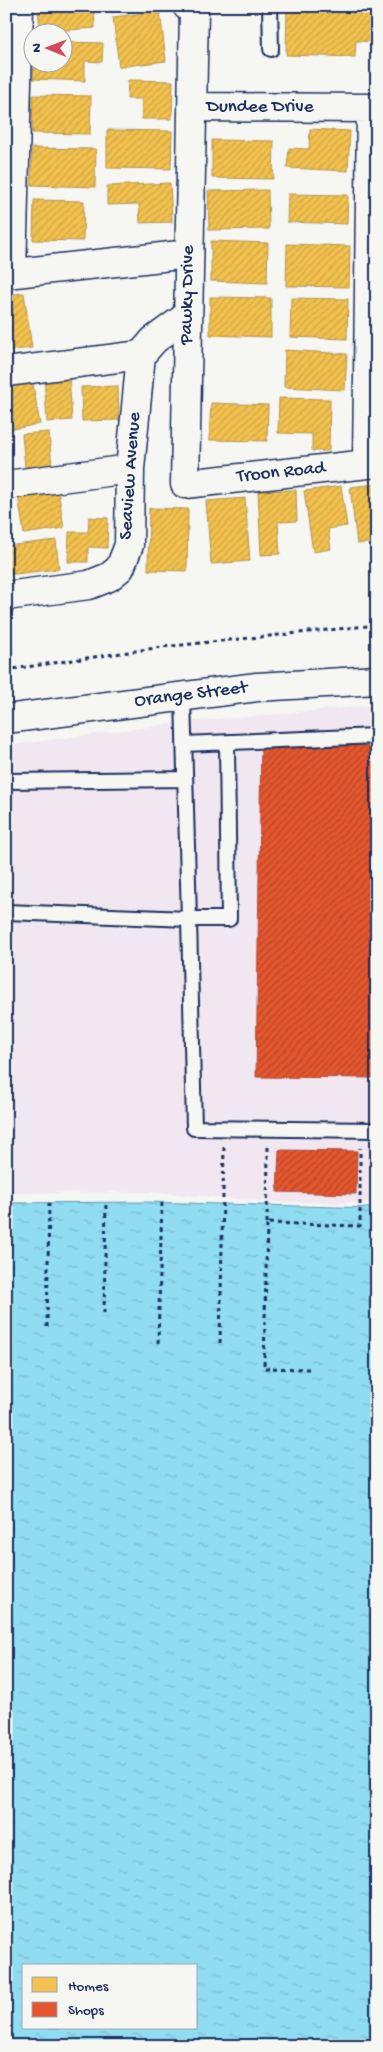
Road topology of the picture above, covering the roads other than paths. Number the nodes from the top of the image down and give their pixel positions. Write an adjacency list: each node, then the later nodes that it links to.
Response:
1 (19, 6): 7 (street)
2 (187, 6): 5 (street, Dundee Drive)
3 (270, 6): 4 (lane)
4 (271, 49)
5 (192, 106): 6 (street, Pawky Drive); 11 (street, Dundee Drive)
6 (189, 254): 7 (street); 8 (street, Pawky Drive)
7 (9, 273)
8 (187, 316): 9 (street); 13 (street, Pawky Drive)
9 (140, 354): 10 (street); 12 (street, Seaview Avenue)
10 (6, 372)
11 (372, 463): 13 (street, Troon Road)
12 (130, 469): 14 (street); 15 (street, Seaview Avenue)
13 (185, 484)
14 (6, 485)
15 (6, 596)
16 (377, 680): 17 (street, Orange Street)
17 (183, 697): 18 (street, Orange Street); 21 (lane)
18 (6, 719)
19 (377, 736): 20 (lane)
20 (227, 743): 21 (lane); 25 (lane)
21 (184, 744): 22 (lane)
22 (184, 779): 23 (lane); 25 (lane)
23 (6, 781)
24 (6, 912): 25 (lane)
25 (188, 919): 26 (lane)
26 (377, 1130)

